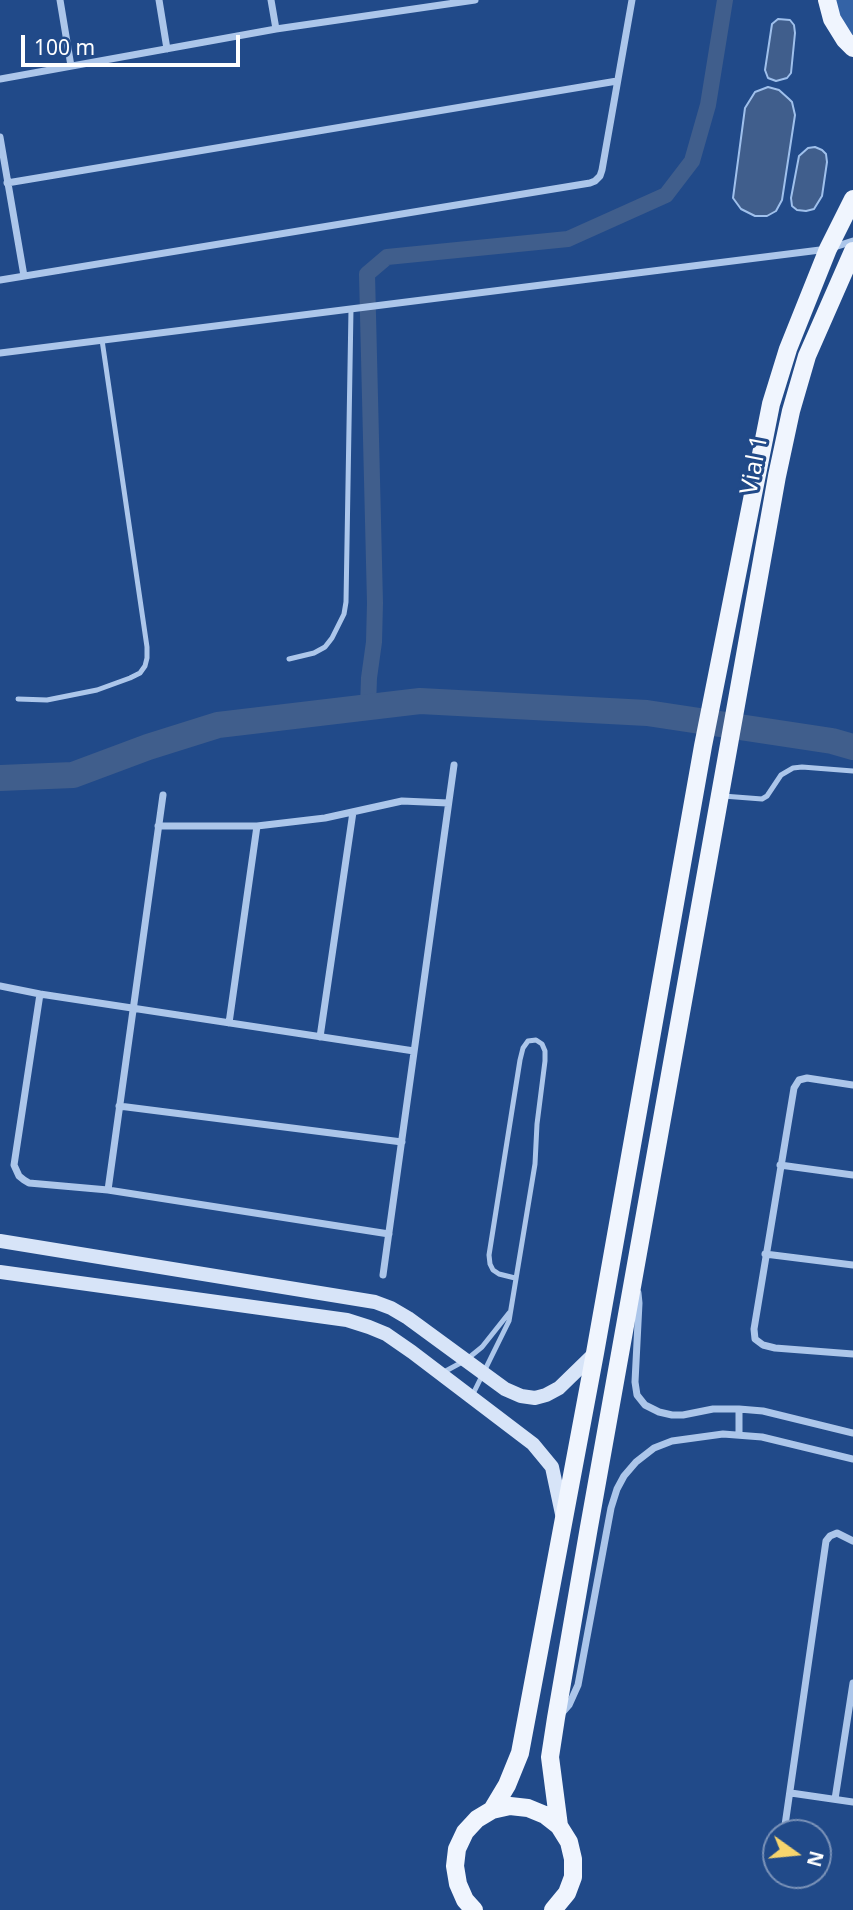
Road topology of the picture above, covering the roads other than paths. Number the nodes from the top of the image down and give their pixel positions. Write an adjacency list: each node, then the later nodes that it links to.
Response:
1 (60, 0): 10 (street)
2 (159, 0): 9 (street)
3 (271, 0): 7 (street)
4 (475, 0): 7 (street)
5 (632, 0): 12 (street)
6 (827, 0): 8 (main road)
7 (276, 29): 9 (street)
8 (853, 48)
9 (167, 49): 10 (street)
10 (71, 66): 11 (street)
11 (0, 79)
12 (617, 80): 14 (street); 19 (street)
13 (0, 136): 14 (street)
14 (8, 183): 19 (street)
15 (853, 199): 17 (main road, Vial 1)
16 (853, 241): 17 (street)
17 (828, 249): 21 (street); 55 (main road, Vial 1)
18 (853, 251): 29 (main road, Vial 1)
19 (24, 276): 20 (street)
20 (0, 280)
21 (351, 309): 22 (street); 24 (lane)
22 (102, 340): 23 (street); 25 (lane)
23 (0, 353)
24 (289, 659)
25 (18, 699)
26 (454, 765): 30 (street)
27 (853, 771): 29 (lane)
28 (163, 795): 32 (street)
29 (720, 796): 50 (main road, Vial 1)
30 (448, 803): 31 (street); 39 (street)
31 (353, 811): 33 (street); 38 (street)
32 (158, 826): 33 (street); 36 (street)
33 (257, 826): 37 (street)
34 (0, 986): 35 (street)
35 (40, 994): 36 (street); 45 (street)
36 (132, 1008): 37 (street); 41 (street)
37 (229, 1023): 38 (street)
38 (320, 1037): 39 (street)
39 (414, 1051): 42 (street)
40 (853, 1084): 43 (street)
41 (119, 1106): 42 (street); 45 (street)
42 (402, 1142): 46 (street)
43 (780, 1165): 44 (street); 48 (street)
44 (853, 1175)
45 (108, 1190): 46 (street)
46 (389, 1234): 52 (street)
47 (0, 1241): 57 (street)
48 (765, 1254): 49 (street); 56 (street)
49 (853, 1265)
50 (635, 1271): 61 (street); 68 (main road, Vial 1)
51 (0, 1272): 59 (street)
52 (383, 1275)
53 (515, 1278): 53 (lane); 54 (lane)
54 (510, 1310): 57 (lane); 58 (lane)
55 (595, 1353): 58 (street); 65 (main road, Vial 1)
56 (853, 1354)
57 (466, 1360): 58 (street); 59 (lane)
58 (484, 1373): 60 (lane)
59 (440, 1374): 60 (street)
60 (471, 1398): 65 (street)
61 (739, 1409): 62 (street); 63 (street)
62 (853, 1433)
63 (739, 1434): 64 (street); 68 (street)
64 (853, 1458)
65 (564, 1522): 72 (main road, Vial 1)
66 (853, 1541): 69 (street)
67 (853, 1683): 70 (street)
68 (556, 1718): 74 (main road, Vial 1)
69 (791, 1793): 70 (street); 73 (street)
70 (835, 1799): 71 (street)
71 (853, 1802)
72 (492, 1810): 74 (main road); 75 (main road)
73 (786, 1819)
74 (559, 1826): 76 (main road, Vial 1)
75 (469, 1907)
76 (553, 1910)

